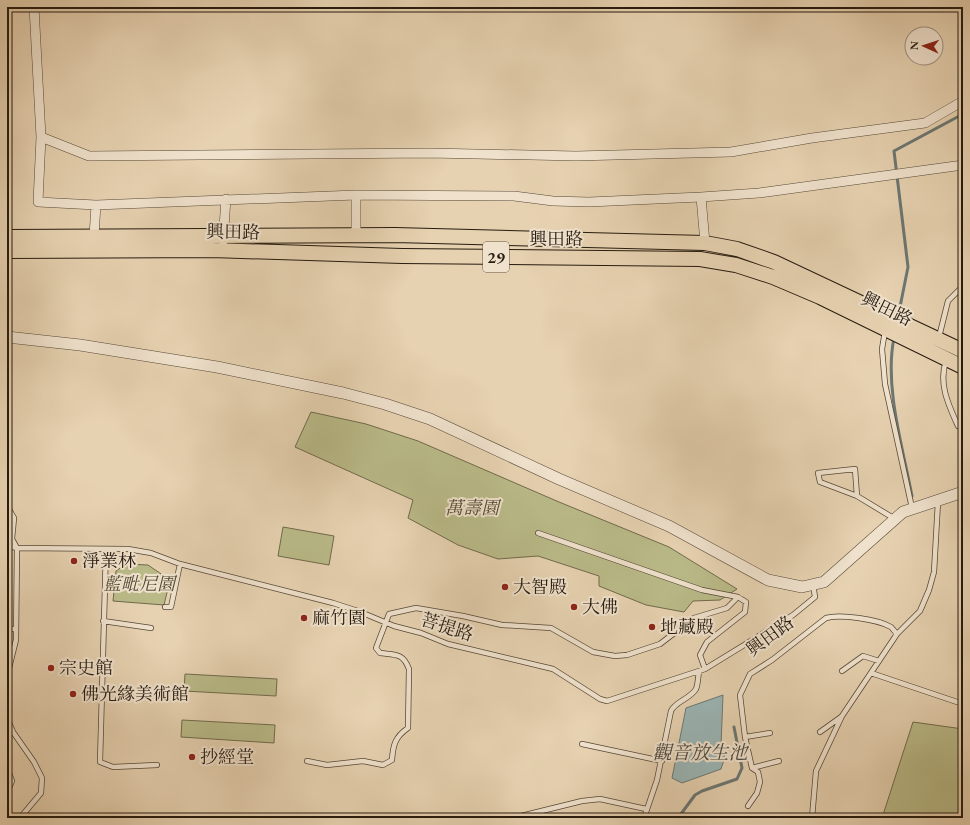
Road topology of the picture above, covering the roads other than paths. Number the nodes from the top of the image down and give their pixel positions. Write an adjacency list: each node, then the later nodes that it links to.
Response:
1 (34, 7): 3 (street)
2 (963, 101): 3 (street)
3 (41, 137): 8 (street)
4 (963, 165): 6 (street)
5 (356, 195): 6 (street); 7 (street); 12 (street)
6 (701, 196): 15 (street)
7 (226, 199): 8 (street); 10 (street)
8 (96, 205): 9 (street)
9 (94, 236): 10 (main road, 興田路 / 29); 13 (main road, 興田路 / 29)
10 (223, 236): 11 (main road, 興田路 / 29); 17 (street)
11 (335, 236): 12 (main road, 興田路 / 29); 18 (main road)
12 (356, 236): 14 (main road, 興田路 / 29)
13 (7, 237)
14 (482, 237): 15 (main road, 興田路 / 29); 19 (main road)
15 (705, 243): 23 (main road, 興田路 / 29)
16 (7, 251): 17 (main road, 興田路 / 29)
17 (223, 251): 18 (main road, 興田路 / 29)
18 (336, 254): 19 (main road, 興田路 / 29)
19 (482, 257): 21 (main road, 興田路 / 29)
20 (963, 286): 23 (lane)
21 (885, 329): 25 (main road, 興田路 / 29); 32 (lane)
22 (7, 337): 41 (street, 興田路)
23 (938, 339): 24 (main road, 興田路 / 29)
24 (963, 351)
25 (946, 359): 26 (main road, 興田路 / 29); 27 (lane)
26 (963, 367)
27 (958, 426)
28 (963, 492): 30 (street, 興田路)
29 (857, 496): 29 (lane); 33 (lane)
30 (938, 500): 32 (street, 興田路); 49 (lane)
31 (7, 506): 36 (lane)
32 (912, 509): 33 (street, 興田路)
33 (895, 519): 41 (street, 興田路)
34 (7, 532): 36 (lane)
35 (538, 533): 42 (lane)
36 (12, 539): 38 (lane)
37 (8, 546): 38 (lane, 菩提路)
38 (17, 548): 39 (lane, 菩提路); 47 (lane)
39 (106, 549): 40 (lane, 菩提路); 44 (lane)
40 (180, 564): 43 (lane); 45 (lane, 菩提路)
41 (813, 584): 51 (lane, 菩提路)
42 (738, 597): 45 (lane); 51 (lane)
43 (165, 607)
44 (103, 621): 46 (lane); 66 (lane)
45 (386, 623): 53 (lane, 菩提路); 65 (lane)
46 (151, 628)
47 (16, 629): 48 (lane); 55 (lane)
48 (7, 630)
49 (897, 634): 50 (lane); 61 (lane, 興田路)
50 (879, 661): 52 (lane); 54 (lane)
51 (705, 669): 53 (lane, 菩提路)
52 (842, 671)
53 (699, 672): 63 (lane)
54 (871, 673): 56 (lane); 57 (lane)
55 (7, 676)
56 (963, 704)
57 (842, 716): 59 (lane); 75 (lane)
58 (7, 718): 72 (lane)
59 (820, 732)
60 (770, 733): 61 (lane)
61 (745, 737): 68 (lane, 興田路)
62 (582, 744): 63 (lane)
63 (662, 761): 71 (lane)
64 (779, 761): 68 (lane)
65 (307, 762)
66 (157, 765)
67 (7, 768): 69 (lane)
68 (752, 768): 70 (lane, 興田路)
69 (7, 792)
70 (748, 806)
71 (646, 809): 73 (lane); 74 (lane)
72 (20, 818)
73 (513, 818)
74 (644, 818)
75 (812, 818)

